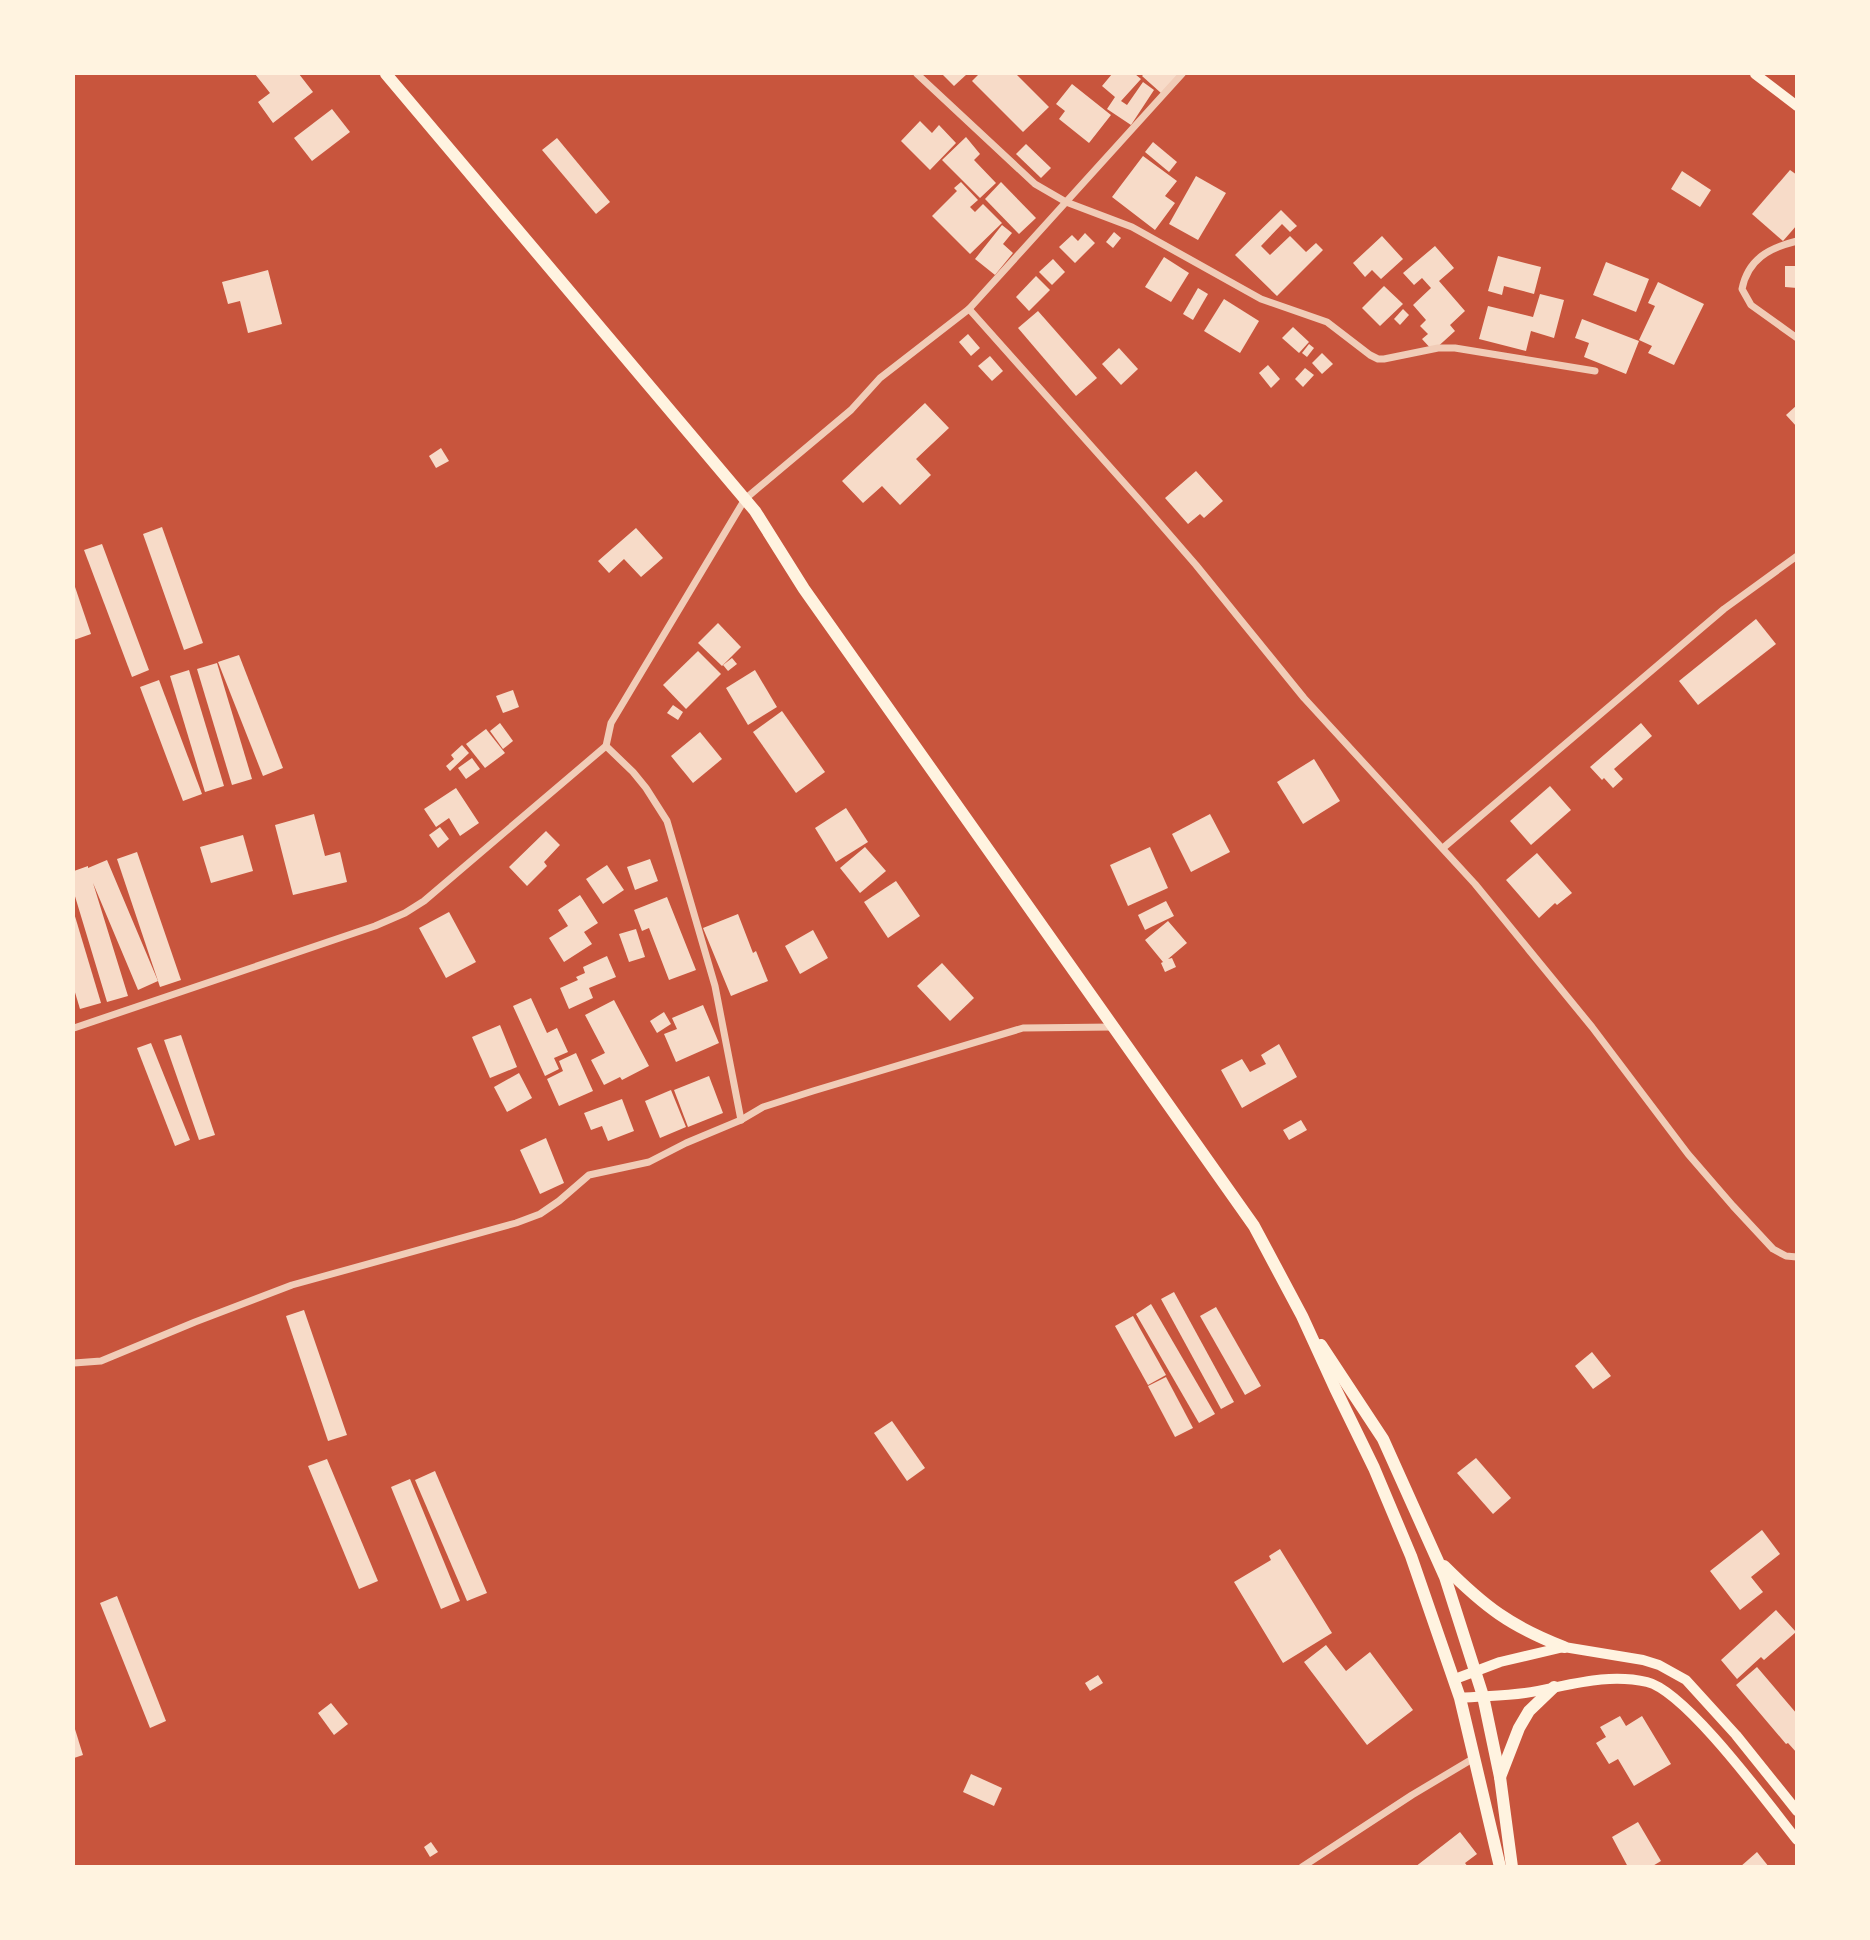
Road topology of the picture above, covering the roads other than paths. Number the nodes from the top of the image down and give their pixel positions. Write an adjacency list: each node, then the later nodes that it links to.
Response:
1 (387, 74): 11 (main road)
2 (918, 74): 6 (street)
3 (1182, 74): 6 (street)
4 (1755, 74): 5 (main road)
5 (1797, 106)
6 (1066, 202): 8 (street); 10 (street)
7 (1797, 241): 9 (street)
8 (969, 309): 11 (street); 14 (street)
9 (1797, 338)
10 (1595, 371)
11 (745, 499): 13 (street); 15 (main road)
12 (1797, 556): 14 (street)
13 (606, 746): 16 (street); 17 (street)
14 (1443, 848): 18 (street)
15 (1114, 1027): 17 (street); 19 (main road)
16 (74, 1028)
17 (741, 1120): 20 (street)
18 (1797, 1257)
19 (1302, 1316): 21 (main road); 24 (main road)
20 (74, 1363)
21 (1438, 1560): 22 (main road); 23 (main road)
22 (1564, 1647): 23 (main road); 30 (main road)
23 (1476, 1670): 24 (main road); 26 (main road)
24 (1455, 1679): 27 (main road)
25 (1554, 1687): 26 (main road); 29 (main road); 31 (main road)
26 (1483, 1696): 27 (main road); 29 (main road)
27 (1460, 1698): 28 (main road)
28 (1475, 1757): 32 (street); 33 (main road)
29 (1500, 1777): 34 (main road)
30 (1797, 1811)
31 (1797, 1840)
32 (1302, 1867)
33 (1500, 1867)
34 (1512, 1867)

